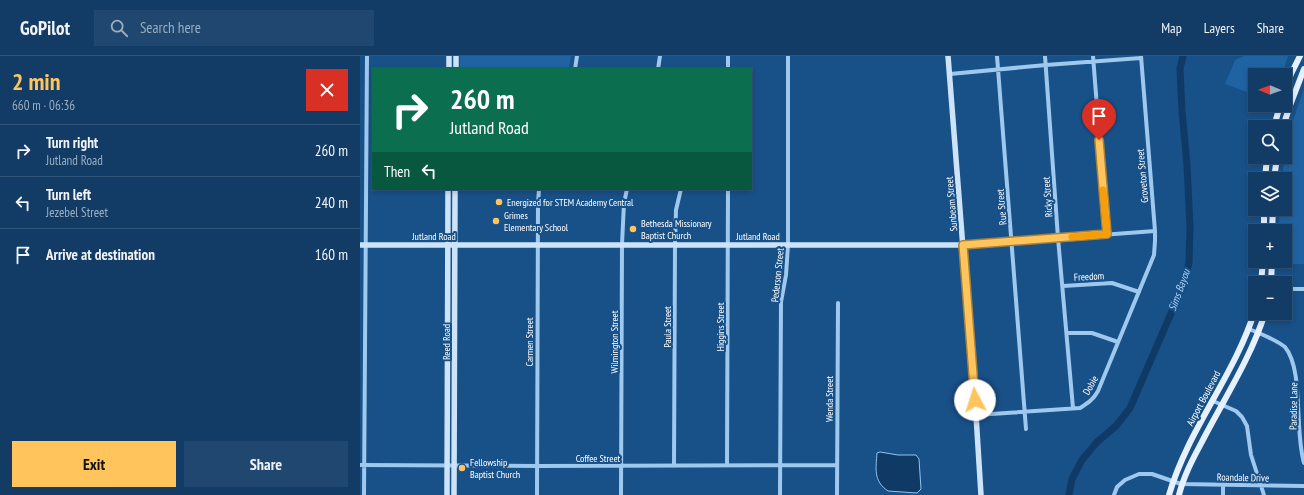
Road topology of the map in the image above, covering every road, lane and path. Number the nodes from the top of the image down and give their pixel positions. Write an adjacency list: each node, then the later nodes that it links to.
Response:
1 (367, 56): 38 (street)
2 (449, 56): 16 (street)
3 (456, 56): 17 (street)
4 (577, 56): 18 (street)
5 (660, 56): 19 (street)
6 (728, 56): 20 (street)
7 (788, 56): 41 (street, Pederson Street)
8 (948, 56): 24 (street, Sunbeam Street)
9 (997, 56): 21 (street, Rue Street)
10 (1045, 56): 15 (street, Ricky Street)
11 (1093, 56): 14 (street)
12 (1300, 56): 23 (main road)
13 (1141, 57): 14 (street); 32 (street, Groveton Street)
14 (1093, 62): 15 (street); 33 (street)
15 (1046, 65): 21 (street); 34 (street, Ricky Street)
16 (449, 68)
17 (456, 68)
18 (575, 68)
19 (658, 68)
20 (728, 68)
21 (999, 69): 24 (street); 35 (street, Rue Street)
22 (1304, 69): 25 (main road)
23 (1292, 72)
24 (950, 74): 42 (street, Sunbeam Street)
25 (1292, 100)
26 (448, 190): 43 (street, Reed Road)
27 (455, 190): 44 (street, Reed Road)
28 (539, 190): 39 (street, Carmen Street)
29 (627, 190): 36 (street, Wilmington Street)
30 (680, 190): 40 (street, Paula Street)
31 (728, 190): 37 (street, Higgins Street)
32 (1155, 231): 33 (street, Jutland Road); 48 (street, Groveton Street)
33 (1107, 234): 34 (street, Jutland Road)
34 (1058, 238): 35 (street, Jutland Road); 45 (street, Ricky Street)
35 (1012, 241): 42 (street, Jutland Road); 65 (street, Rue Street)
36 (622, 244): 39 (street, Jutland Road); 40 (street, Jutland Road); 70 (street, Wilmington Street)
37 (728, 244): 40 (street, Jutland Road); 41 (street, Jutland Road); 71 (street, Higgins Street)
38 (363, 245): 43 (street, Jutland Road); 69 (street)
39 (538, 245): 44 (street, Jutland Road); 76 (street, Carmen Street)
40 (675, 245): 77 (street, Paula Street)
41 (788, 245): 42 (street, Jutland Road); 72 (street, Pederson Street)
42 (963, 245): 66 (street, Sunbeam Street)
43 (448, 246): 44 (street, Jutland Road); 50 (street, Reed Road)
44 (456, 246): 51 (street, Reed Road)
45 (1063, 286): 48 (street, Freedom); 55 (street, Ricky Street)
46 (1292, 289): 47 (street)
47 (1304, 290)
48 (1139, 292): 57 (street, Dobie)
49 (838, 303): 73 (street, Wenda Street)
50 (448, 310): 51 (street); 59 (street, Reed Road)
51 (455, 310): 60 (street, Reed Road)
52 (1252, 320): 54 (main road, Airport Boulevard)
53 (1263, 320): 56 (main road, Airport Boulevard)
54 (1249, 329): 56 (street, Paradise Lane); 62 (main road, Airport Boulevard)
55 (1067, 333): 57 (street); 64 (street, Ricky Street)
56 (1258, 333): 58 (street, Paradise Lane); 63 (main road, Airport Boulevard)
57 (1118, 342): 64 (street, Dobie)
58 (1300, 373)
59 (448, 382): 60 (street); 74 (street, Reed Road)
60 (455, 382): 75 (street, Reed Road)
61 (1302, 387): 68 (street, Paradise Lane)
62 (1213, 400): 63 (street); 78 (main road, Airport Boulevard)
63 (1221, 405): 79 (main road, Airport Boulevard); 81 (street)
64 (1073, 408): 65 (street, Dobie)
65 (1025, 412): 66 (street, Dobie); 67 (street, Rue Street)
66 (976, 415): 90 (street, Sunbeam Street)
67 (1026, 429)
68 (1304, 462)
69 (362, 465): 74 (street, Coffee Street); 83 (street)
70 (621, 465): 76 (street, Coffee Street); 77 (street, Coffee Street); 87 (street, Wilmington Street)
71 (727, 465): 72 (street, Coffee Street); 77 (street, Coffee Street)
72 (780, 465): 73 (street, Coffee Street); 88 (street, Pederson Street)
73 (837, 465): 89 (street, Wenda Street)
74 (447, 466): 75 (street, Coffee Street); 84 (street, Reed Road)
75 (454, 466): 76 (street, Coffee Street); 85 (street, Reed Road)
76 (537, 466): 86 (street, Carmen Street)
77 (674, 466)
78 (1174, 481): 79 (street); 91 (street); 92 (main road, Airport Boulevard)
79 (1181, 484): 80 (street, Roandale Drive); 93 (main road, Airport Boulevard)
80 (1223, 484): 81 (street, Roandale Drive); 94 (street)
81 (1262, 485): 82 (street, Roandale Drive); 95 (street)
82 (1304, 486)
83 (364, 495)
84 (447, 495)
85 (454, 495)
86 (537, 495)
87 (621, 495)
88 (780, 495)
89 (837, 495)
90 (981, 495)
91 (1114, 495)
92 (1169, 495)
93 (1179, 495)
94 (1223, 495)
95 (1264, 495)

